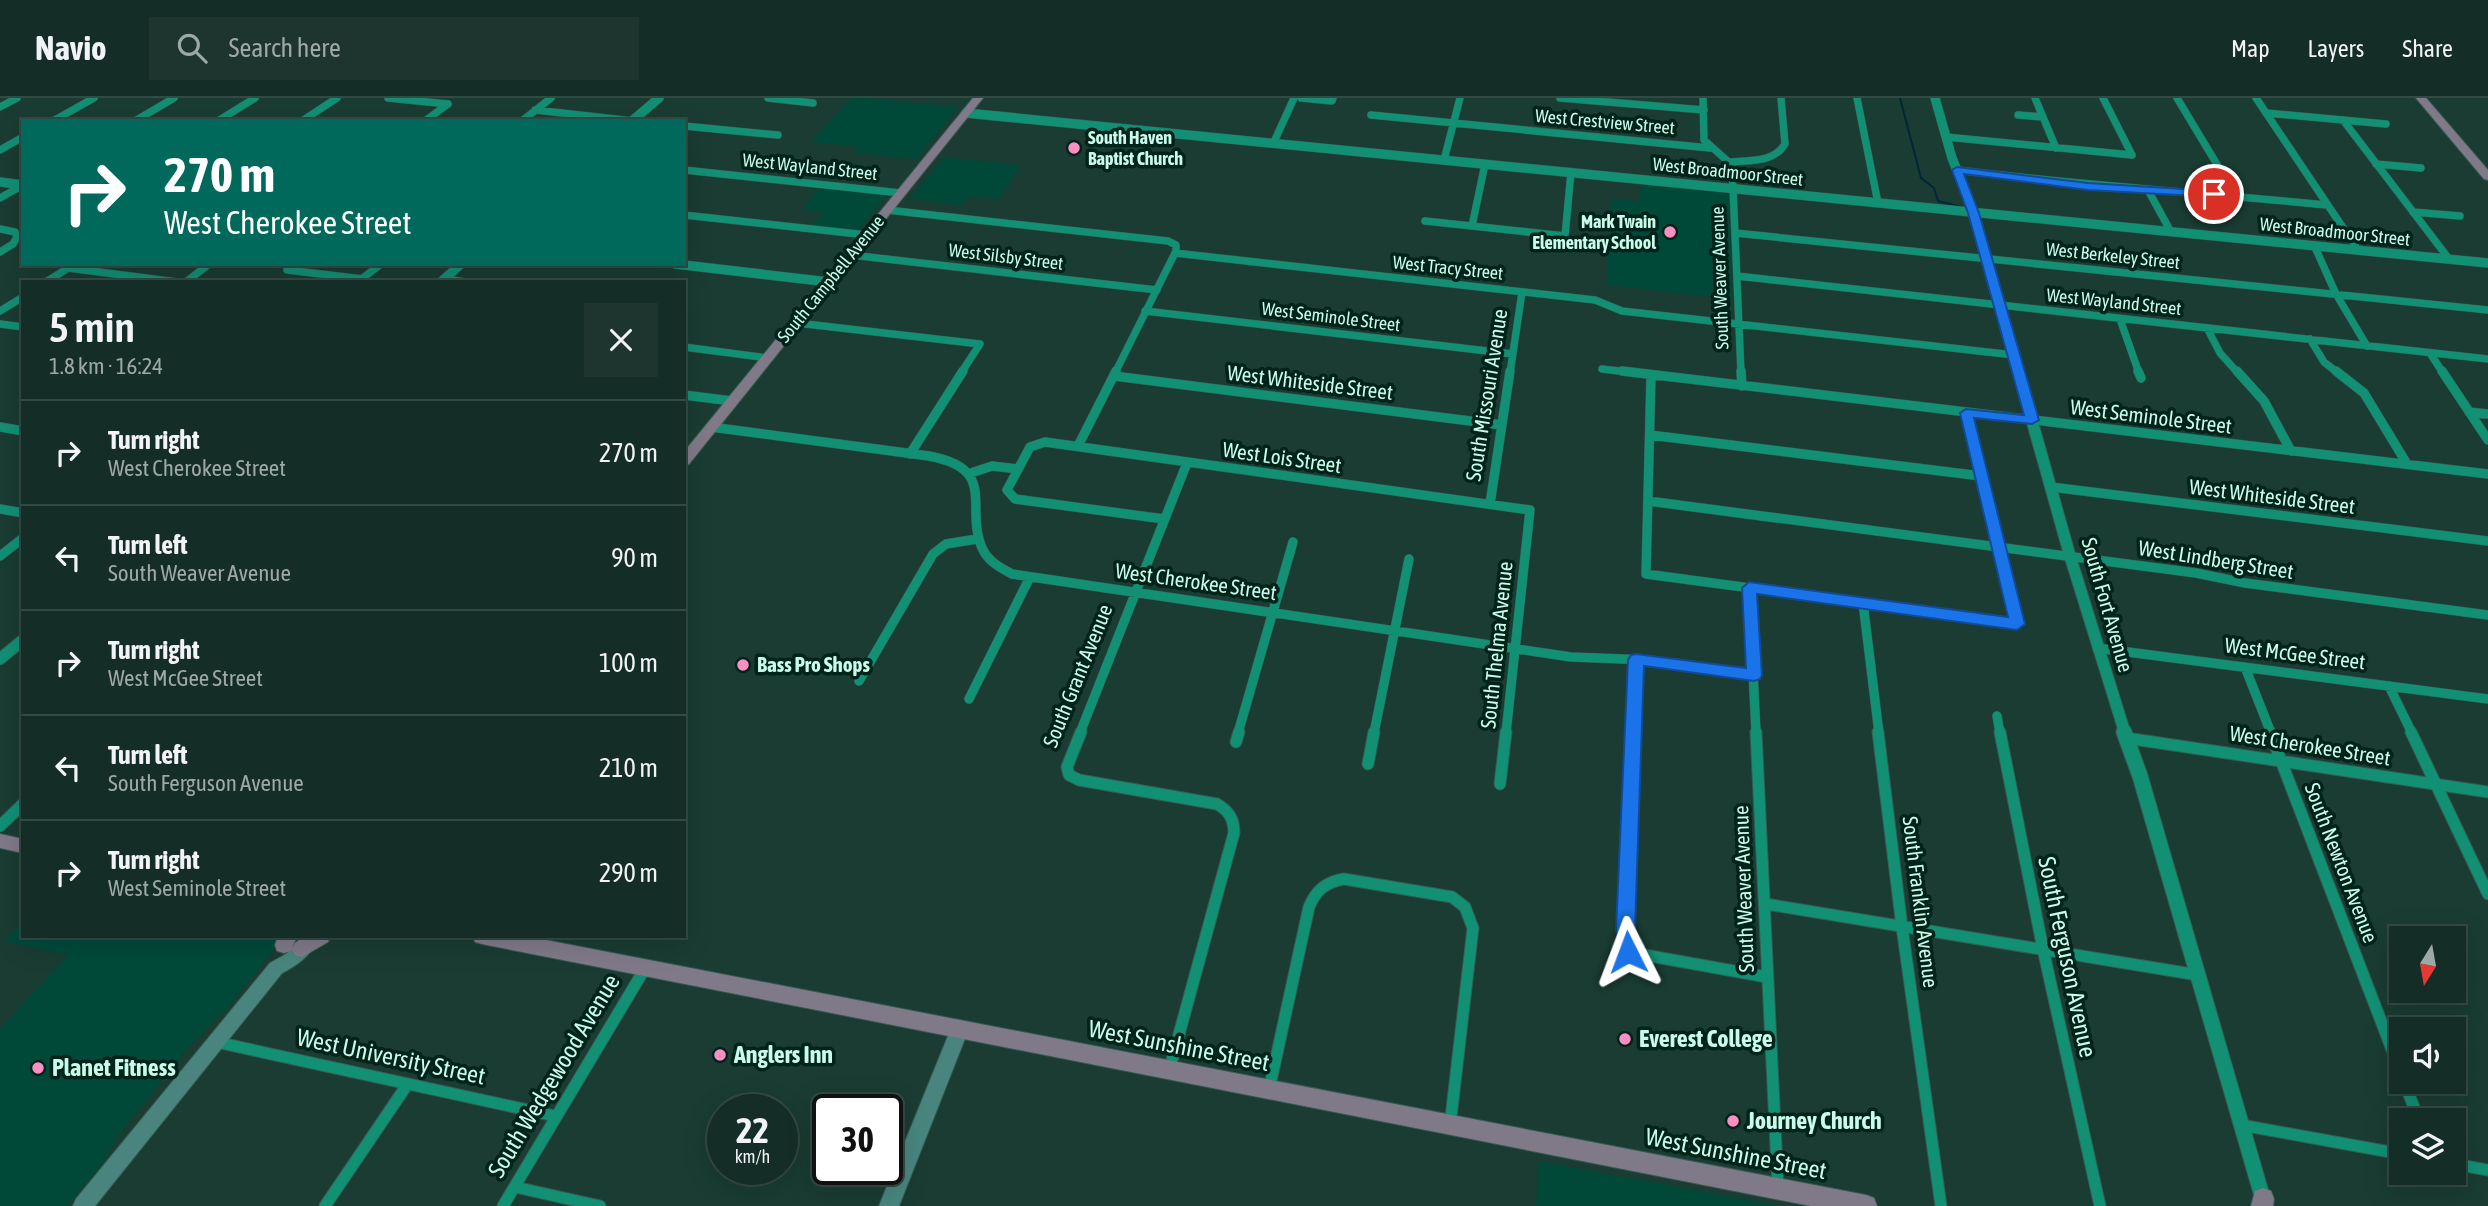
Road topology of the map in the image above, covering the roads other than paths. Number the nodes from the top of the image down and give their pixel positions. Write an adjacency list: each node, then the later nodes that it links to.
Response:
1 (17, 98): 27 (street)
2 (94, 98): 35 (street)
3 (174, 98): 36 (street)
4 (255, 98): 37 (street)
5 (337, 98): 38 (street)
6 (388, 98): 39 (street)
7 (551, 98): 28 (street)
8 (659, 98): 42 (street)
9 (768, 98): 26 (street)
10 (978, 98): 30 (main road, South Campbell Avenue)
11 (1294, 98): 50 (street)
12 (1301, 98): 25 (street)
13 (1460, 98): 44 (street)
14 (1560, 98): 29 (street)
15 (1703, 98): 29 (street)
16 (1781, 98): 55 (street)
17 (1857, 98): 72 (street)
18 (1936, 98): 48 (street, South Fort Avenue)
19 (2035, 98): 34 (street)
20 (2103, 98): 52 (street)
21 (2177, 98): 70 (street)
22 (2256, 98): 31 (street)
23 (2421, 98): 63 (main road)
24 (2433, 98): 56 (main road)
25 (1332, 99)
26 (813, 103)
27 (0, 107)
28 (535, 110): 40 (street); 41 (street)
29 (1703, 110): 51 (street)
30 (966, 114): 50 (street, West Broadmoor Street); 69 (main road, South Campbell Avenue)
31 (2266, 114): 43 (street); 73 (street)
32 (2018, 115): 34 (street)
33 (1371, 116): 44 (street, West Crestview Street)
34 (2043, 117): 52 (street)
35 (57, 119)
36 (138, 119)
37 (221, 119)
38 (305, 119)
39 (428, 119)
40 (524, 119)
41 (614, 119)
42 (634, 119)
43 (2343, 120): 45 (street); 58 (street)
44 (1453, 123): 51 (street, West Crestview Street); 54 (street)
45 (2386, 124)
46 (686, 126): 47 (street)
47 (778, 135)
48 (1946, 137): 52 (street); 61 (street, South Fort Avenue)
49 (21, 138): 53 (street)
50 (1273, 144): 54 (street, West Broadmoor Street)
51 (1710, 148): 55 (street)
52 (2056, 148)
53 (0, 150)
54 (1444, 160): 57 (street, West Broadmoor Street)
55 (1730, 162): 67 (street, South Weaver Avenue)
56 (2488, 162)
57 (1485, 164): 62 (street, West Broadmoor Street); 80 (street)
58 (2376, 164): 59 (street); 75 (street)
59 (2421, 168)
60 (686, 170): 69 (street, West Wayland Street)
61 (1957, 170): 68 (street); 76 (street, South Fort Avenue)
62 (1571, 172): 67 (street, West Broadmoor Street); 80 (street)
63 (2488, 177)
64 (0, 183): 65 (street)
65 (21, 185)
66 (21, 186): 71 (street)
67 (1733, 188): 72 (street, West Broadmoor Street); 83 (street, South Weaver Avenue)
68 (2148, 190): 70 (street); 82 (street)
69 (901, 193): 74 (main road, South Campbell Avenue)
70 (2236, 196): 73 (street)
71 (0, 198)
72 (1878, 203): 76 (street, West Broadmoor Street)
73 (2327, 205): 86 (street)
74 (887, 210): 84 (main road, South Campbell Avenue); 88 (street, West Tracy Street)
75 (2413, 212): 78 (street); 91 (street)
76 (1974, 213): 82 (street, West Broadmoor Street); 90 (street, South Fort Avenue)
77 (687, 216): 84 (street)
78 (2460, 216)
79 (1424, 221): 80 (street)
80 (1472, 226)
81 (0, 229): 87 (street)
82 (2171, 232): 85 (street, West Broadmoor Street)
83 (1735, 233): 90 (street, West Berkeley Street); 99 (street, South Weaver Avenue)
84 (867, 235): 89 (main road, South Campbell Avenue)
85 (2314, 245): 86 (street, West Broadmoor Street); 108 (street)
86 (2358, 250): 91 (street, West Broadmoor Street)
87 (0, 252)
88 (1175, 253): 106 (street); 107 (street, West Tracy Street)
89 (852, 255): 105 (main road, South Campbell Avenue); 106 (street, West Silsby Street)
90 (1986, 259): 108 (street, West Berkeley Street); 110 (street, South Fort Avenue)
91 (2449, 259): 92 (street, West Broadmoor Street)
92 (2488, 263)
93 (686, 265): 105 (street)
94 (71, 266): 100 (street); 101 (street)
95 (206, 266): 102 (street)
96 (378, 266): 103 (street)
97 (459, 266): 104 (street)
98 (287, 270): 103 (street)
99 (1737, 276): 110 (street, West Wayland Street); 117 (street, South Weaver Avenue)
100 (49, 280)
101 (164, 280)
102 (189, 280)
103 (361, 280)
104 (442, 280)
105 (830, 282): 115 (main road, South Campbell Avenue)
106 (1157, 290): 112 (street)
107 (1522, 292): 117 (street, West Tracy Street); 124 (street, South Missouri Avenue)
108 (2336, 294): 111 (street, West Berkeley Street); 121 (street)
109 (21, 298): 113 (street)
110 (1999, 305): 114 (street, West Wayland Street); 125 (street, South Fort Avenue)
111 (2488, 310)
112 (1145, 311): 124 (street, West Seminole Street); 129 (street)
113 (0, 312)
114 (2120, 319): 119 (street, West Wayland Street); 131 (street)
115 (797, 323): 126 (main road, South Campbell Avenue); 147 (street)
116 (0, 324): 118 (street)
117 (1738, 325): 125 (street, West Tracy Street); 132 (street, South Weaver Avenue)
118 (21, 327)
119 (2207, 328): 120 (street, West Wayland Street); 146 (street)
120 (2310, 339): 121 (street, West Wayland Street); 150 (street)
121 (2367, 346): 123 (street, West Wayland Street)
122 (686, 347): 126 (street)
123 (2430, 352): 127 (street, West Wayland Street); 135 (street)
124 (1513, 354): 139 (street, South Missouri Avenue)
125 (2014, 355): 138 (street, South Fort Avenue)
126 (768, 358): 134 (main road, South Campbell Avenue)
127 (2488, 359)
128 (1602, 369): 130 (street, West Seminole Street)
129 (1114, 376): 139 (street, West Whiteside Street); 145 (street)
130 (1651, 376): 132 (street, West Seminole Street); 143 (street)
131 (2141, 378)
132 (1742, 386): 136 (street, West Seminole Street)
133 (686, 395): 134 (street)
134 (732, 401): 141 (main road, South Campbell Avenue)
135 (2469, 412): 137 (street); 144 (street)
136 (1966, 413): 138 (street, West Seminole Street); 154 (street)
137 (2488, 414)
138 (2032, 420): 146 (street, West Seminole Street); 155 (street, South Fort Avenue)
139 (1502, 425): 157 (street, South Missouri Avenue)
140 (0, 427): 142 (street)
141 (711, 427): 147 (street); 148 (main road, South Campbell Avenue)
142 (21, 431)
143 (1650, 435): 154 (street); 156 (street)
144 (2488, 440)
145 (1078, 446): 149 (street, West Lois Street); 151 (street, West Lois Street)
146 (2291, 451): 150 (street, West Seminole Street)
147 (911, 453): 152 (street)
148 (686, 458)
149 (1187, 463): 157 (street, West Lois Street); 161 (street, South Grant Avenue)
150 (2407, 464): 153 (street, West Seminole Street)
151 (1018, 469): 152 (street); 161 (street)
152 (968, 474): 162 (street)
153 (2488, 474)
154 (1982, 476): 166 (street)
155 (2051, 487): 164 (street, West Whiteside Street); 168 (street, South Fort Avenue)
156 (1648, 501): 166 (street, West Lindberg Street); 171 (street)
157 (1490, 504): 159 (street, West Lois Street)
158 (0, 509): 160 (street)
159 (1530, 510): 179 (street, South Thelma Avenue)
160 (21, 513)
161 (1164, 519): 172 (street, South Grant Avenue)
162 (977, 539): 170 (street, West Cherokee Street); 184 (street)
163 (21, 540): 167 (street)
164 (2488, 541)
165 (1293, 542): 174 (street)
166 (1999, 546): 168 (street, West Lindberg Street); 173 (street)
167 (0, 556)
168 (2070, 556): 175 (street, West Lindberg Street); 178 (street, South Fort Avenue)
169 (1409, 559): 176 (street)
170 (1030, 577): 172 (street, West Cherokee Street); 186 (street)
171 (1749, 588): 173 (street); 183 (street, South Weaver Avenue)
172 (1136, 592): 174 (street, West Cherokee Street); 212 (street, South Grant Avenue)
173 (1863, 603): 202 (street, South Franklin Avenue)
174 (1275, 612): 176 (street, West Cherokee Street); 190 (street)
175 (2488, 615)
176 (1395, 631): 179 (street, West Cherokee Street); 192 (street)
177 (21, 642): 180 (street)
178 (2098, 648): 182 (street, West McGee Street); 189 (street, South Fort Avenue)
179 (1516, 649): 181 (street, West Cherokee Street); 193 (street, South Thelma Avenue)
180 (0, 659)
181 (1636, 660): 183 (street, West Cherokee Street); 208 (street)
182 (2245, 667): 185 (street, West McGee Street); 191 (street, South Newton Avenue)
183 (1754, 675): 201 (street, South Weaver Avenue)
184 (859, 681)
185 (2389, 686): 187 (street, West McGee Street); 194 (street)
186 (969, 699)
187 (2488, 699)
188 (1997, 716): 205 (street, South Ferguson Avenue)
189 (2126, 738): 191 (street, West Cherokee Street); 207 (street, South Fort Avenue)
190 (1236, 742)
191 (2281, 761): 194 (street, West Cherokee Street); 211 (street, South Newton Avenue)
192 (1368, 764)
193 (1500, 784)
194 (2436, 784): 195 (street, West Cherokee Street); 200 (street)
195 (2488, 792)
196 (21, 806): 197 (street)
197 (0, 826)
198 (0, 841): 199 (main road)
199 (21, 846)
200 (2488, 894)
201 (1766, 904): 202 (street); 208 (street, South Weaver Avenue)
202 (1902, 927): 205 (street); 230 (street, South Franklin Avenue)
203 (492, 938): 206 (main road, West Sunshine Street)
204 (296, 941): 210 (main road)
205 (2043, 949): 207 (street); 231 (street, South Ferguson Avenue)
206 (644, 970): 209 (main road, West Sunshine Street); 215 (street, South Wedgewood Avenue)
207 (2198, 975): 216 (street, South Fort Avenue)
208 (1767, 977): 222 (street, South Weaver Avenue)
209 (959, 1031): 212 (main road, West Sunshine Street); 228 (main road)
210 (216, 1042): 213 (street, West University Street); 224 (main road)
211 (2389, 1042)
212 (1169, 1071): 214 (main road, West Sunshine Street)
213 (407, 1085): 215 (street, West University Street); 225 (street)
214 (1269, 1090): 217 (main road, West Sunshine Street); 217 (street)
215 (555, 1116): 221 (street, South Wedgewood Avenue)
216 (2241, 1125): 218 (street); 223 (street, South Fort Avenue)
217 (1450, 1126): 222 (main road, West Sunshine Street)
218 (2389, 1152)
219 (2466, 1166): 220 (street)
220 (2488, 1170)
221 (514, 1186): 226 (street, South Wedgewood Avenue); 227 (street)
222 (1778, 1189): 229 (main road, West Sunshine Street)
223 (2264, 1203)
224 (83, 1206)
225 (325, 1206)
226 (503, 1206)
227 (600, 1206)
228 (890, 1206)
229 (1866, 1206)
230 (1941, 1206)
231 (2100, 1206)

